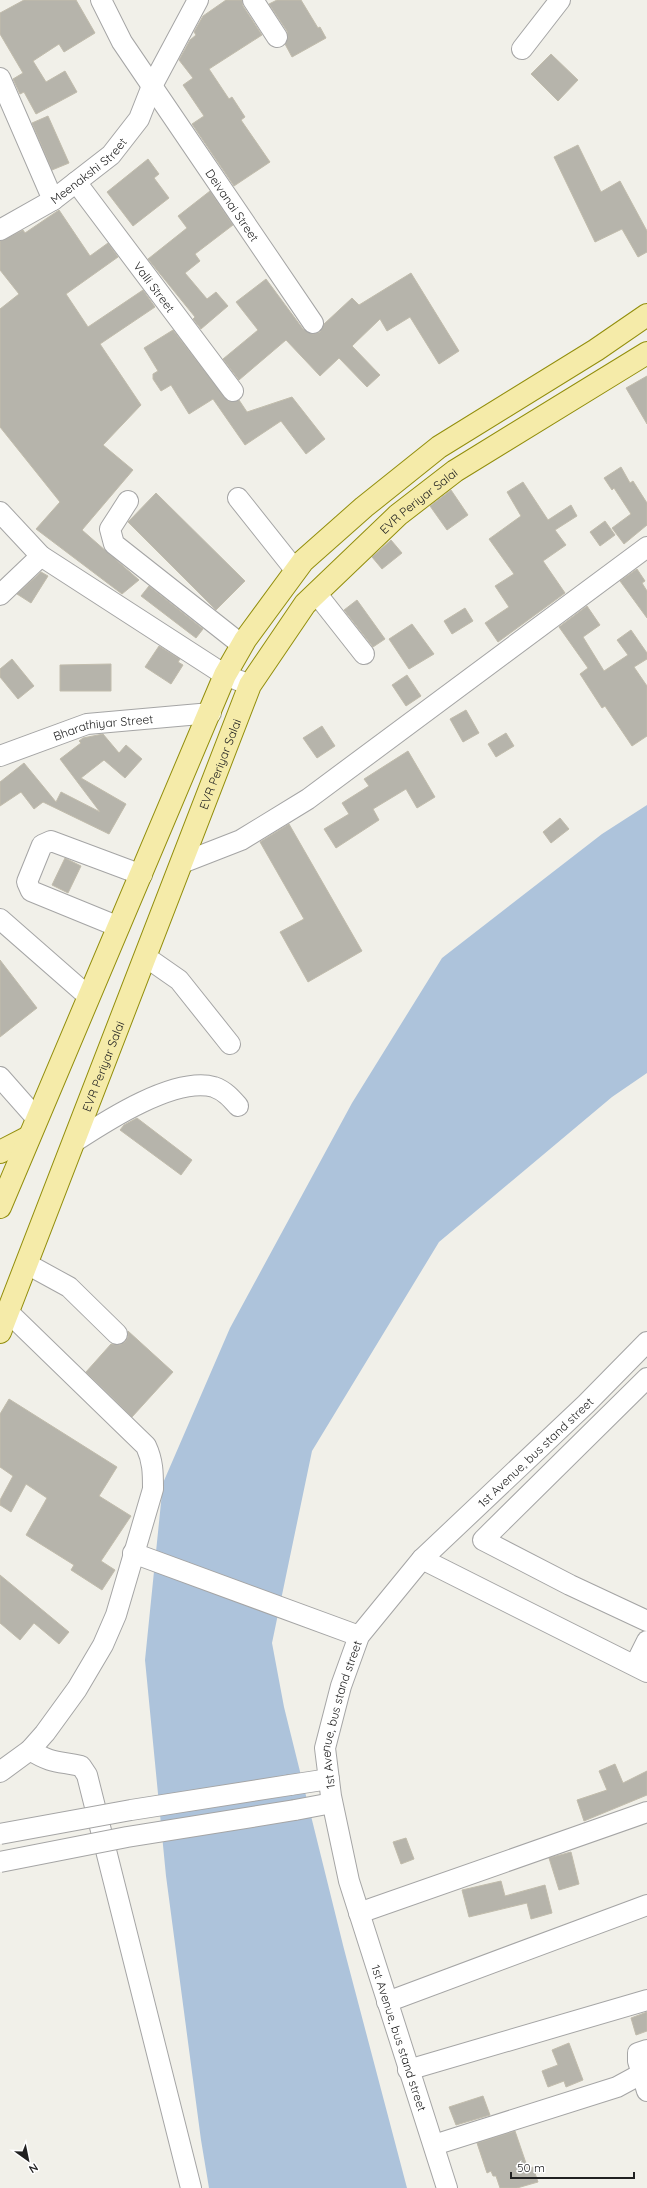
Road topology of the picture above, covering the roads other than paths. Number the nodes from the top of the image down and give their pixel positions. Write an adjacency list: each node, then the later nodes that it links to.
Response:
1 (101, 0): 8 (street, Deivanai Street)
2 (198, 0): 8 (street, Meenakshi Street)
3 (253, 0): 5 (street)
4 (560, 0): 6 (street)
5 (277, 37)
6 (522, 49)
7 (0, 78): 10 (street)
8 (152, 86): 9 (street, Meenakshi Street); 13 (street, Deivanai Street)
9 (76, 182): 10 (street, Meenakshi Street); 15 (street, Valli Street)
10 (53, 200): 11 (street, Meenakshi Street)
11 (0, 230)
12 (647, 315): 16 (main road, EVR Periyar Salai)
13 (313, 323)
14 (647, 353): 17 (main road, EVR Periyar Salai)
15 (234, 391)
16 (505, 406): 17 (main road); 23 (main road, EVR Periyar Salai)
17 (522, 431): 24 (main road, EVR Periyar Salai)
18 (238, 498): 23 (street)
19 (128, 501): 26 (street)
20 (0, 512): 22 (street)
21 (647, 547): 32 (street)
22 (41, 556): 25 (street); 28 (street)
23 (296, 571): 26 (main road, EVR Periyar Salai)
24 (316, 593): 27 (street); 29 (main road, EVR Periyar Salai)
25 (0, 596)
26 (242, 645): 28 (main road, EVR Periyar Salai)
27 (364, 654)
28 (225, 675): 29 (street); 30 (main road, EVR Periyar Salai)
29 (250, 685): 32 (main road, EVR Periyar Salai)
30 (211, 713): 31 (street, Bharathiyar Street); 33 (main road, EVR Periyar Salai)
31 (0, 756)
32 (182, 863): 36 (main road, EVR Periyar Salai)
33 (142, 875): 35 (main road, EVR Periyar Salai); 35 (street)
34 (0, 919): 37 (street)
35 (119, 927): 37 (main road, EVR Periyar Salai)
36 (146, 957): 38 (street); 42 (main road, EVR Periyar Salai)
37 (89, 997): 41 (main road, EVR Periyar Salai)
38 (230, 1044)
39 (0, 1077): 41 (street)
40 (238, 1106): 42 (street)
41 (33, 1128): 43 (main road); 44 (main road, EVR Periyar Salai)
42 (74, 1142): 45 (main road, EVR Periyar Salai)
43 (0, 1152)
44 (0, 1207)
45 (27, 1264): 46 (main road, EVR Periyar Salai); 48 (street)
46 (8, 1312): 47 (main road, EVR Periyar Salai); 51 (street)
47 (0, 1332)
48 (117, 1334)
49 (647, 1342): 52 (street, 1st Avenue, bus stand street)
50 (647, 1378): 53 (street)
51 (133, 1553): 54 (street); 57 (street)
52 (422, 1559): 54 (street, 1st Avenue, bus stand street); 56 (street)
53 (647, 1621)
54 (360, 1636): 59 (street, 1st Avenue, bus stand street)
55 (647, 1641): 56 (street)
56 (641, 1668)
57 (30, 1750): 58 (street); 72 (street)
58 (0, 1772)
59 (329, 1779): 60 (street, 1st Avenue, bus stand street); 62 (street, bridge)
60 (332, 1803): 63 (street, bridge); 65 (street, 1st Avenue, bus stand street)
61 (647, 1812): 65 (street)
62 (0, 1834)
63 (0, 1862)
64 (647, 1905): 67 (street)
65 (359, 1913): 67 (street, 1st Avenue, bus stand street)
66 (647, 2000): 69 (street)
67 (387, 2002): 69 (street, 1st Avenue, bus stand street)
68 (647, 2050): 70 (street)
69 (408, 2070): 71 (street, 1st Avenue, bus stand street)
70 (644, 2083): 71 (street)
71 (434, 2145): 73 (street, 1st Avenue, bus stand street)
72 (189, 2180)
73 (447, 2188)

